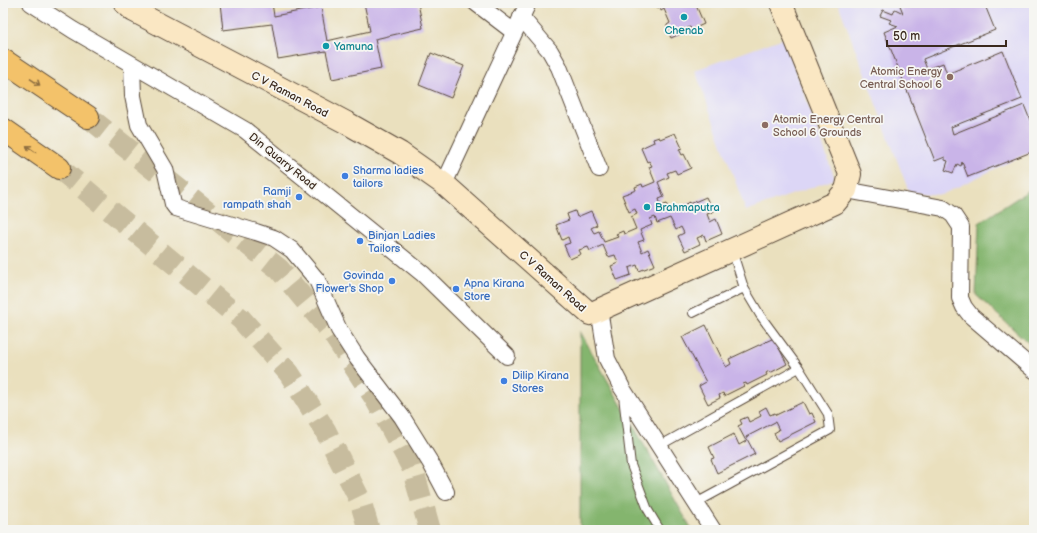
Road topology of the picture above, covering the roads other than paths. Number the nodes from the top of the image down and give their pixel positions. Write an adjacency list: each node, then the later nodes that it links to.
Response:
1 (31, 3): 8 (street, Din Quarry Road)
2 (125, 3): 13 (street, C V Raman Road)
3 (476, 3): 6 (street)
4 (781, 3): 14 (street)
5 (525, 10): 6 (street); 12 (street)
6 (514, 32): 13 (street)
7 (3, 60): 9 (highway, one-way to 9)
8 (132, 65): 19 (street, Din Quarry Road); 24 (street)
9 (88, 118)
10 (3, 129): 11 (highway, one-way to 10)
11 (59, 168)
12 (599, 169)
13 (444, 184): 17 (street, C V Raman Road)
14 (846, 190): 15 (street, C V Raman Road); 21 (street)
15 (732, 250): 16 (lane); 17 (street, C V Raman Road)
16 (744, 288): 18 (lane); 20 (lane)
17 (599, 309): 22 (street)
18 (693, 313)
19 (507, 356)
20 (799, 368): 23 (lane); 25 (lane)
21 (1034, 370)
22 (622, 388): 23 (street); 26 (lane)
23 (660, 446): 25 (street)
24 (446, 492)
25 (696, 503): 27 (street)
26 (660, 530)
27 (713, 530)

